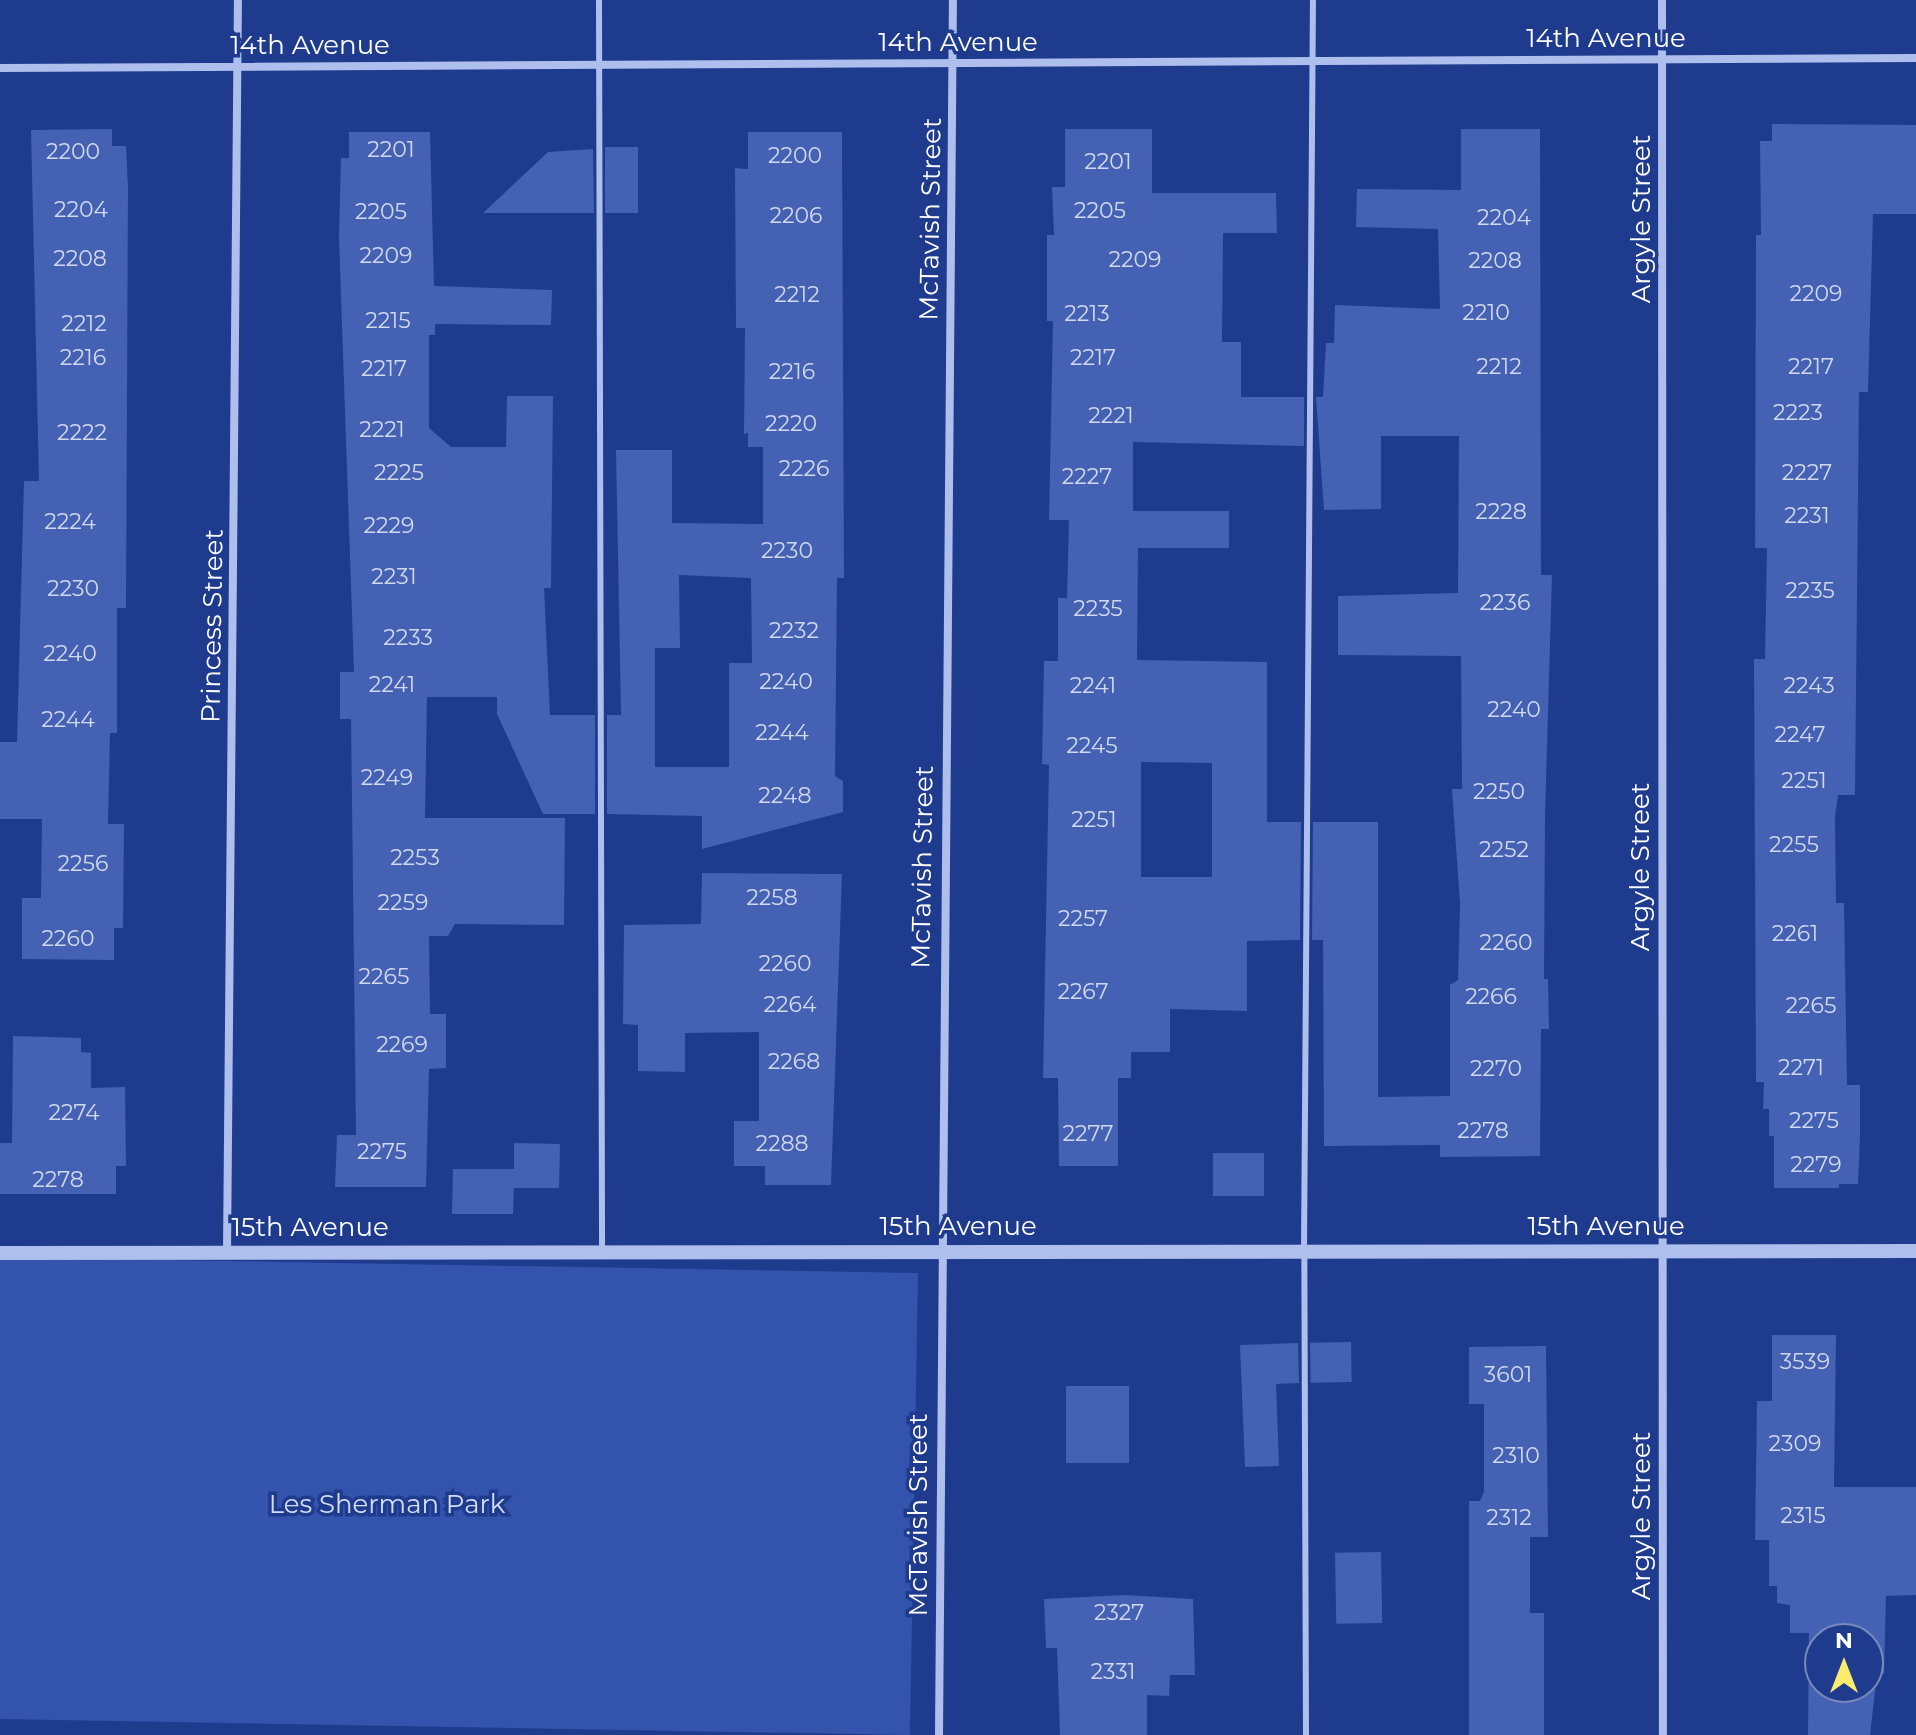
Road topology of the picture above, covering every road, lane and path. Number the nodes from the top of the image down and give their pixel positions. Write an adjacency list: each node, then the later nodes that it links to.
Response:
1 (238, 0): 11 (street, Princess Street)
2 (599, 0): 10 (lane)
3 (953, 0): 9 (street, McTavish Street)
4 (1313, 0): 8 (lane)
5 (1662, 0): 7 (street, Argyle Street)
6 (1916, 58): 7 (street, 14th Avenue)
7 (1662, 59): 8 (street, 14th Avenue); 15 (street, Argyle Street)
8 (1314, 61): 9 (street, 14th Avenue); 14 (lane)
9 (953, 63): 10 (street, 14th Avenue); 13 (street, McTavish Street)
10 (599, 64): 11 (street, 14th Avenue); 18 (lane)
11 (238, 67): 12 (street, 14th Avenue); 17 (street, Princess Street)
12 (0, 68)
13 (939, 1251): 14 (street, 15th Avenue); 18 (street, 15th Avenue); 20 (street, McTavish Street)
14 (1304, 1251): 15 (street, 15th Avenue); 21 (lane)
15 (1660, 1251): 16 (street, 15th Avenue); 22 (street, Argyle Street)
16 (1916, 1251)
17 (227, 1252): 18 (street, 15th Avenue); 19 (street, 15th Avenue)
18 (602, 1252)
19 (0, 1253)
20 (939, 1735)
21 (1306, 1735)
22 (1663, 1735)

